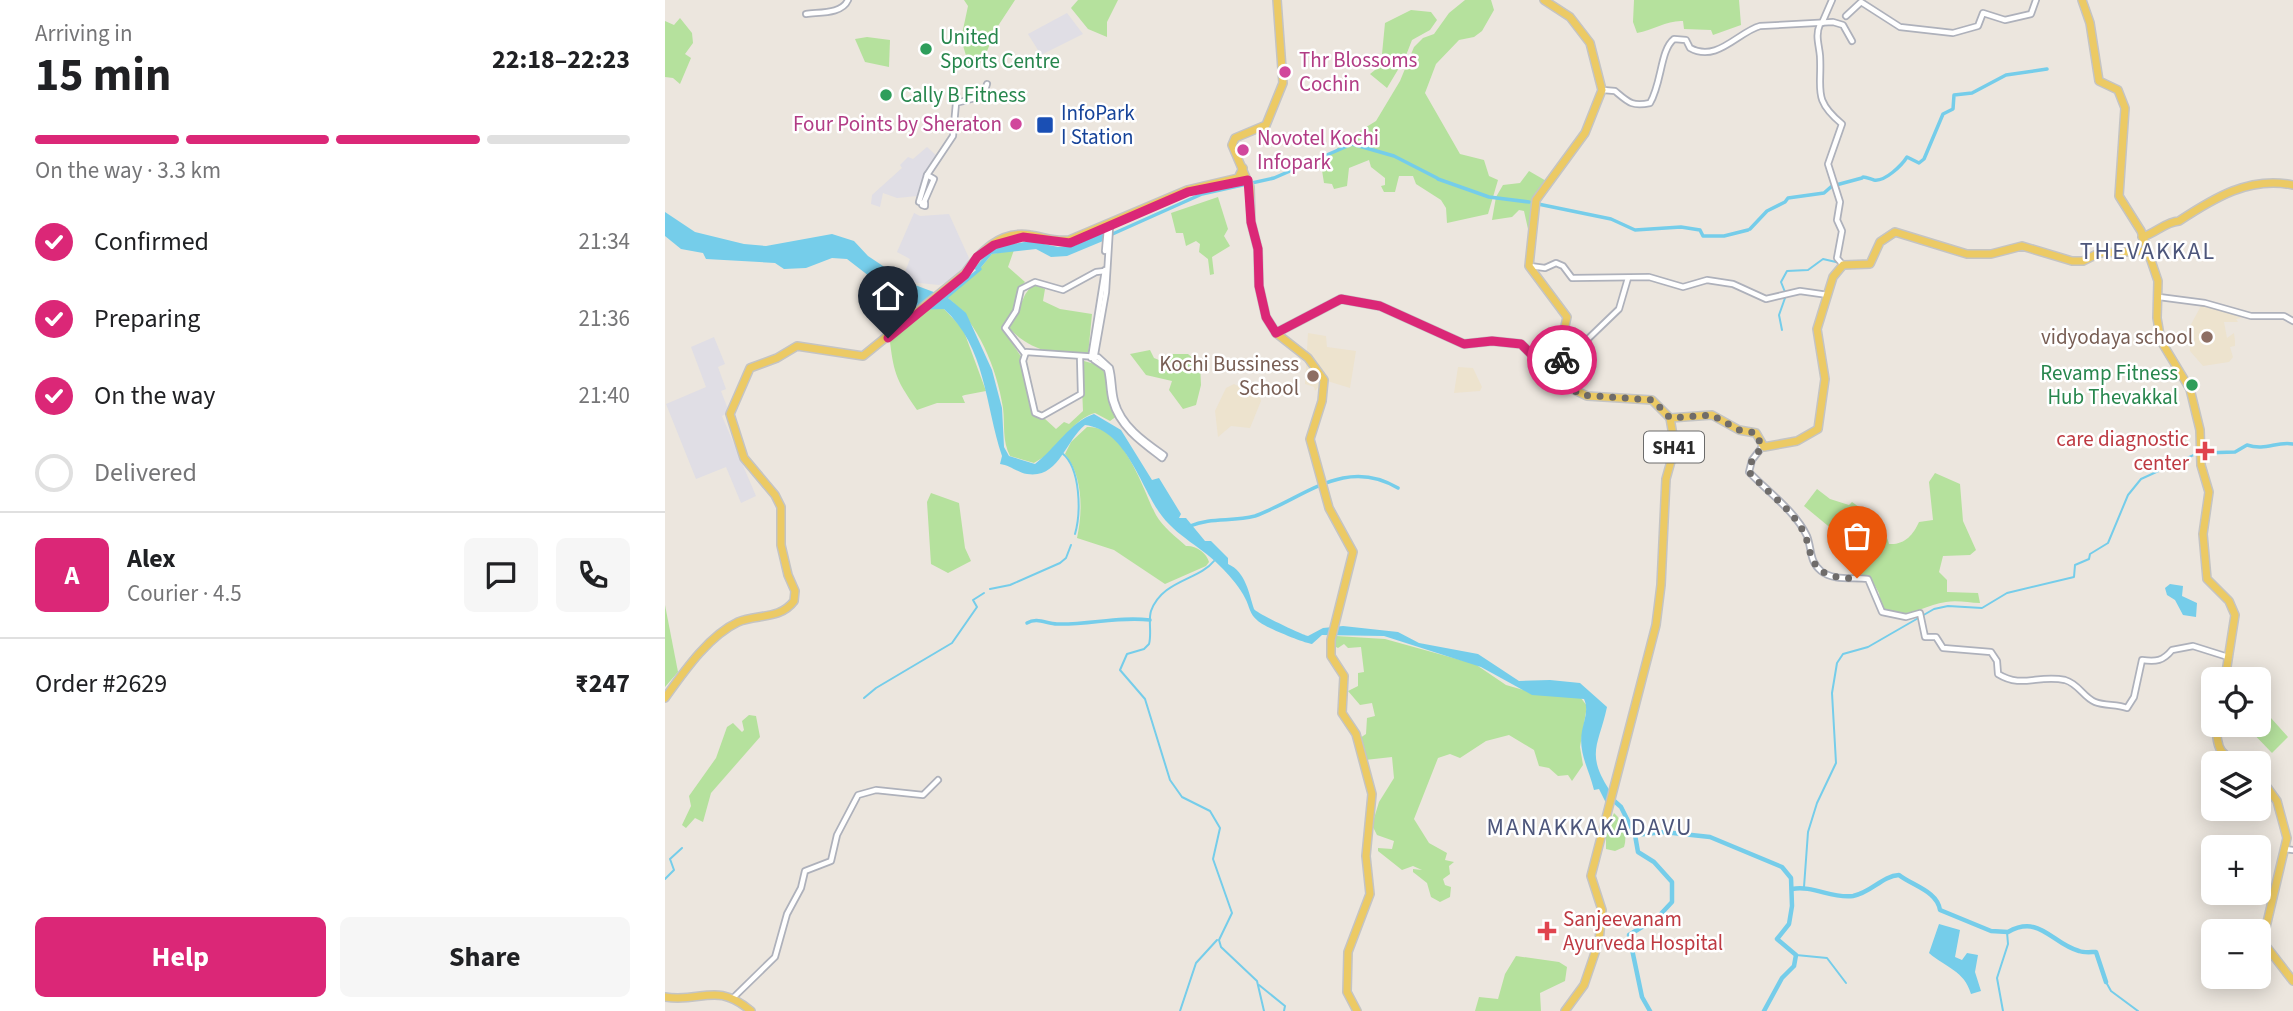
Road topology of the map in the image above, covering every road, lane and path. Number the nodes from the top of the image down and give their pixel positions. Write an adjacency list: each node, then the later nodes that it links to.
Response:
1 (848, 0): 7 (street)
2 (1277, 0): 15 (main road)
3 (1545, 0): 12 (main road)
4 (1832, 0): 9 (street)
5 (2036, 0): 8 (street)
6 (2082, 3): 20 (main road)
7 (806, 14)
8 (1846, 16)
9 (1821, 24): 10 (street); 12 (street); 23 (street)
10 (1852, 41)
11 (987, 84): 14 (street)
12 (1602, 90): 24 (main road)
13 (938, 172): 16 (street)
14 (927, 175): 16 (street); 16 (street)
15 (1246, 178): 18 (main road); 18 (main road); 31 (main road)
16 (934, 179)
17 (2293, 185): 20 (main road)
18 (1207, 187): 19 (main road); 27 (main road)
19 (1108, 229): 22 (street); 27 (main road)
20 (2142, 237): 21 (main road)
21 (2147, 251): 23 (main road); 29 (main road)
22 (1107, 252): 25 (street); 34 (street)
23 (1840, 263): 28 (main road)
24 (1529, 267): 26 (street); 35 (main road, SH41)
25 (1104, 273): 32 (street); 34 (street)
26 (1628, 278): 28 (street); 35 (street)
27 (954, 284): 40 (main road)
28 (1828, 295): 37 (main road)
29 (2159, 297): 30 (street); 38 (main road)
30 (2293, 321)
31 (1276, 333): 35 (main road); 48 (main road)
32 (1026, 354): 33 (street); 33 (street)
33 (1079, 358): 34 (street)
34 (1092, 358): 34 (street)
35 (1563, 362): 36 (main road, SH41)
36 (1670, 418): 37 (main road); 49 (main road, SH41)
37 (1762, 447): 38 (street)
38 (2229, 658): 39 (main road)
39 (2227, 667)
40 (665, 698)
41 (938, 780): 46 (street)
42 (2271, 793): 43 (main road)
43 (2289, 849): 44 (main road)
44 (2293, 981)
45 (665, 997): 46 (main road)
46 (733, 999): 47 (main road)
47 (751, 1011)
48 (1357, 1011)
49 (1565, 1011)

